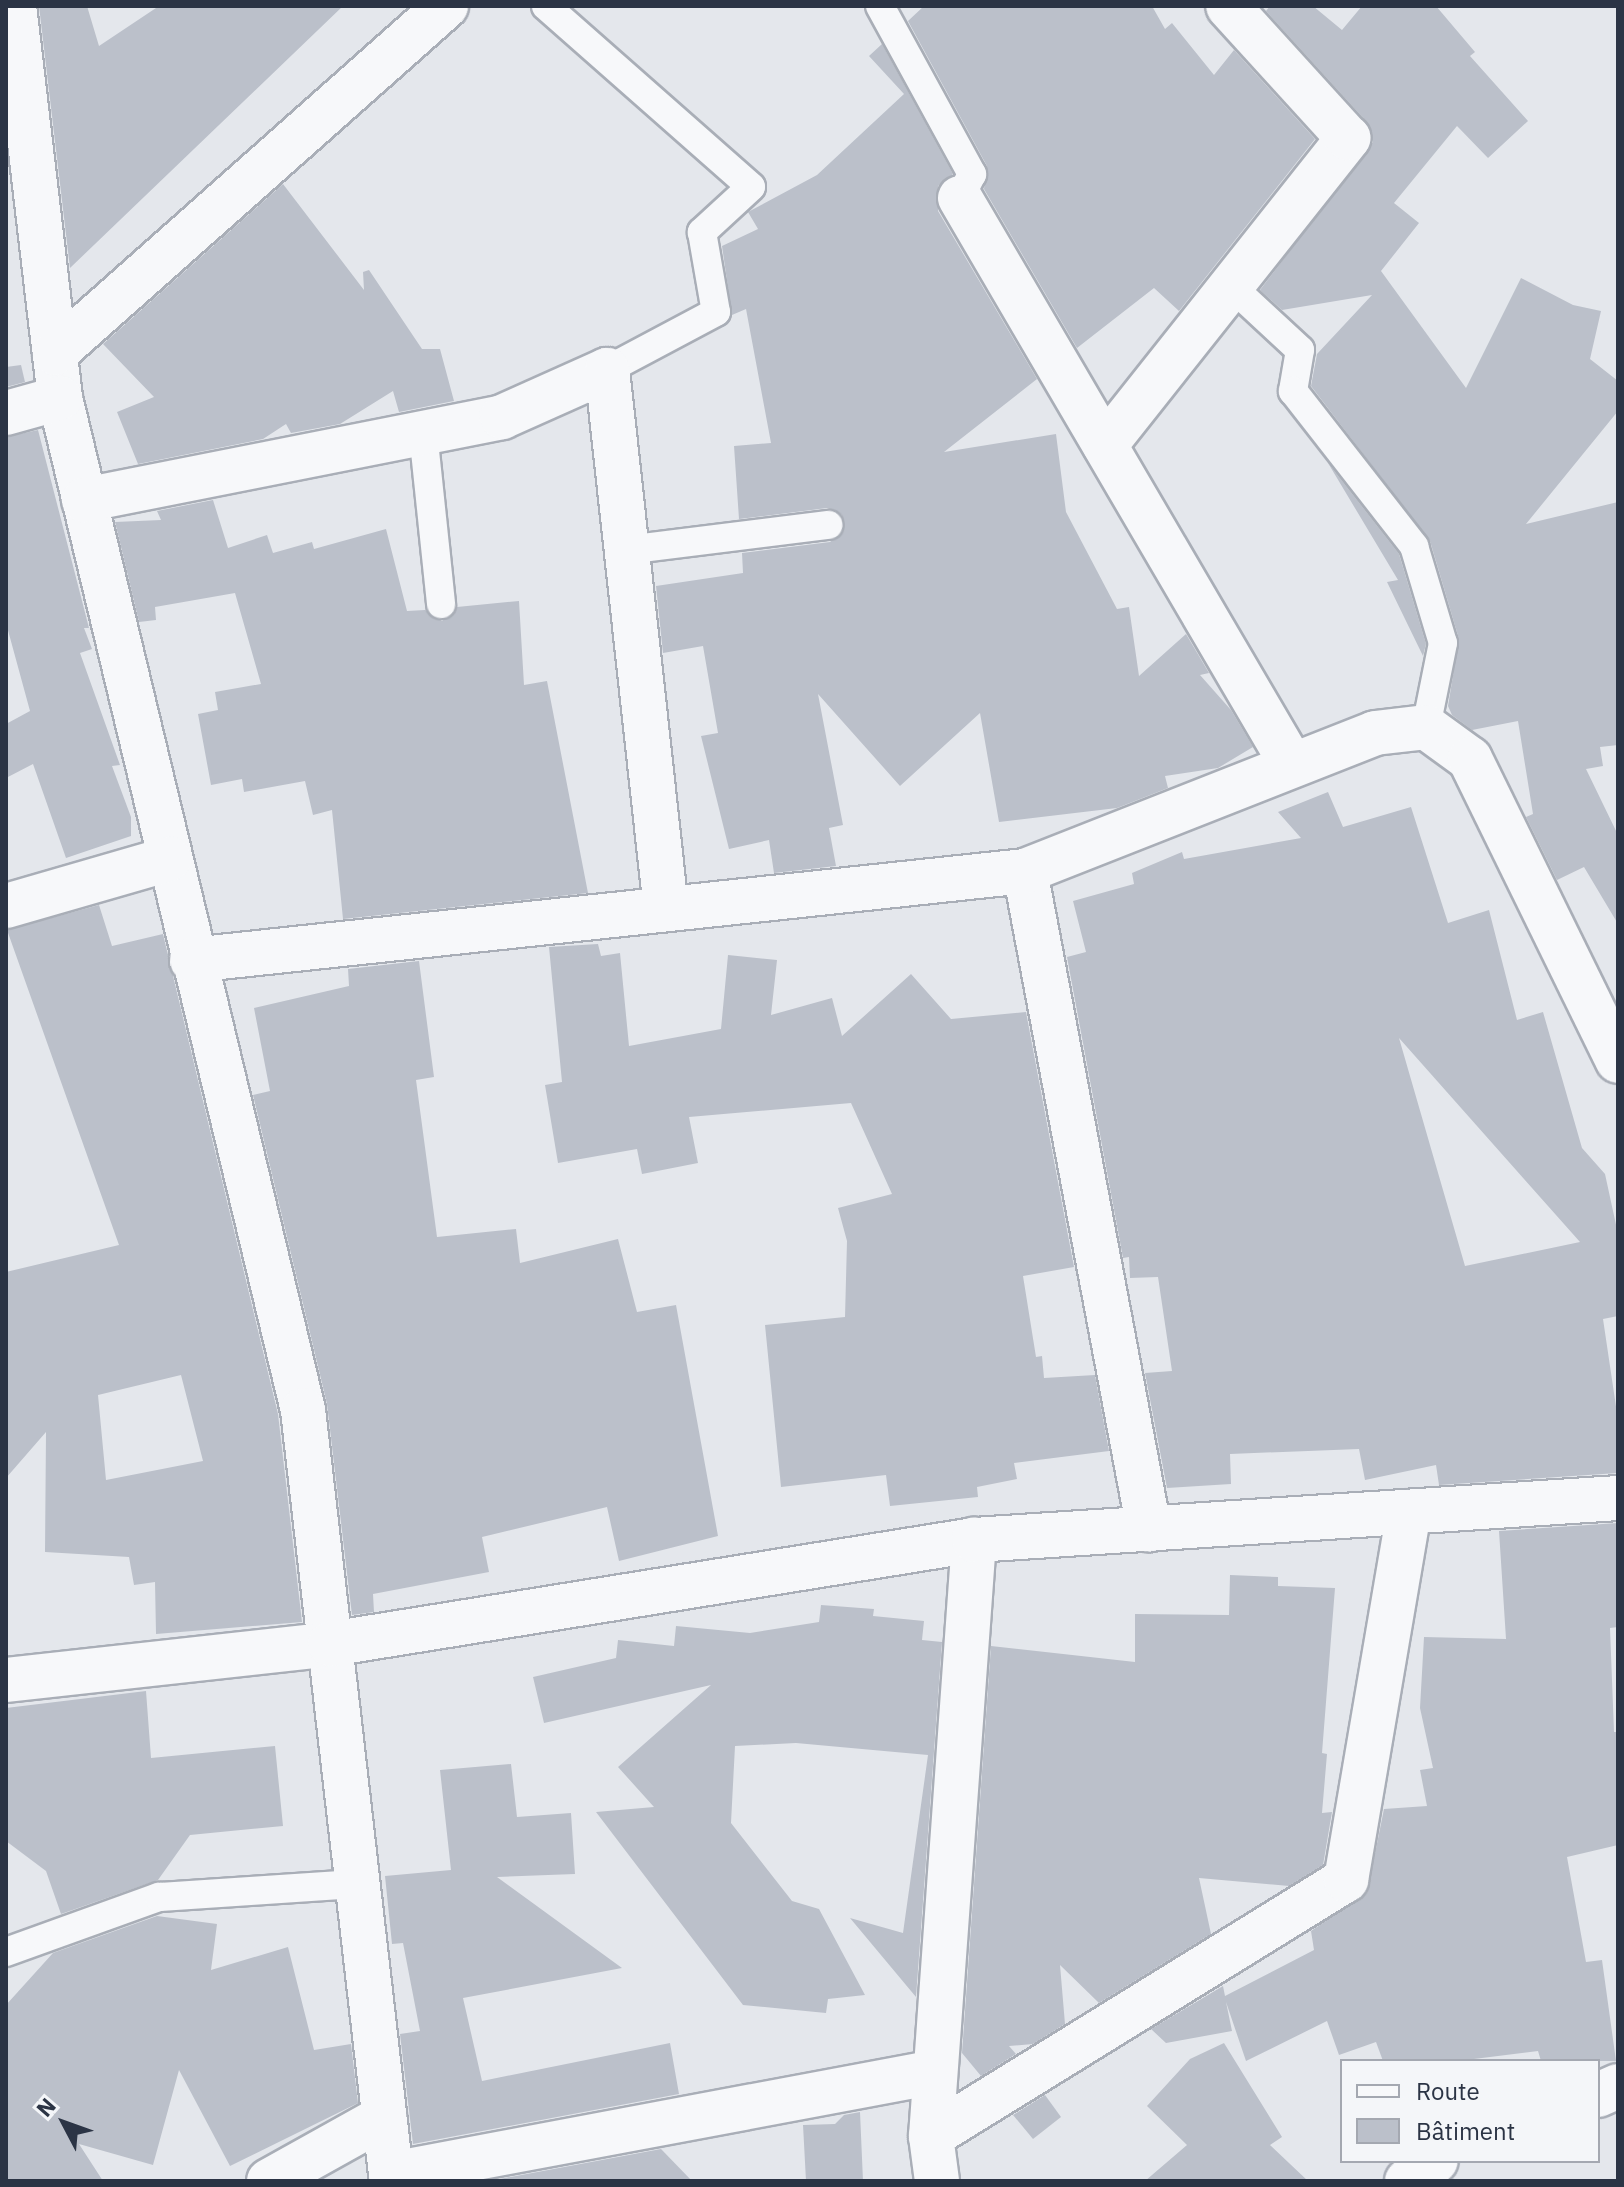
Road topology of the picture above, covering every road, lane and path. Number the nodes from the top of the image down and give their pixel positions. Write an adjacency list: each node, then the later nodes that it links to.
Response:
1 (14, 6): 8 (street)
2 (446, 6): 8 (street)
3 (546, 6): 9 (lane)
4 (880, 6): 6 (lane)
5 (1237, 9): 7 (street)
6 (960, 198): 13 (street)
7 (1231, 286): 13 (street); 18 (lane)
8 (55, 353): 10 (street)
9 (607, 370): 12 (street); 16 (street)
10 (60, 398): 11 (street); 14 (street)
11 (6, 413)
12 (423, 432): 14 (street); 17 (lane)
13 (1105, 445): 19 (street)
14 (84, 500): 20 (street)
15 (828, 525): 16 (lane)
16 (627, 550): 23 (street)
17 (441, 604)
18 (1426, 727): 19 (street); 25 (street)
19 (1292, 765): 21 (street)
20 (169, 859): 22 (street); 24 (street)
21 (1025, 871): 23 (street); 28 (street)
22 (6, 906)
23 (666, 909): 24 (street)
24 (192, 960): 30 (street)
25 (1618, 1061)
26 (1618, 1498): 27 (street)
27 (1409, 1512): 28 (street); 36 (street)
28 (1149, 1529): 29 (street)
29 (974, 1540): 30 (street); 34 (street)
30 (330, 1644): 31 (street); 32 (street)
31 (6, 1680)
32 (357, 1884): 33 (lane); 35 (street)
33 (6, 1952)
34 (935, 2072): 35 (street); 36 (street)
35 (384, 2117): 38 (street)
36 (931, 2136): 39 (street)
37 (1433, 2163): 40 (street)
38 (269, 2181)
39 (937, 2181)
40 (1407, 2181)

